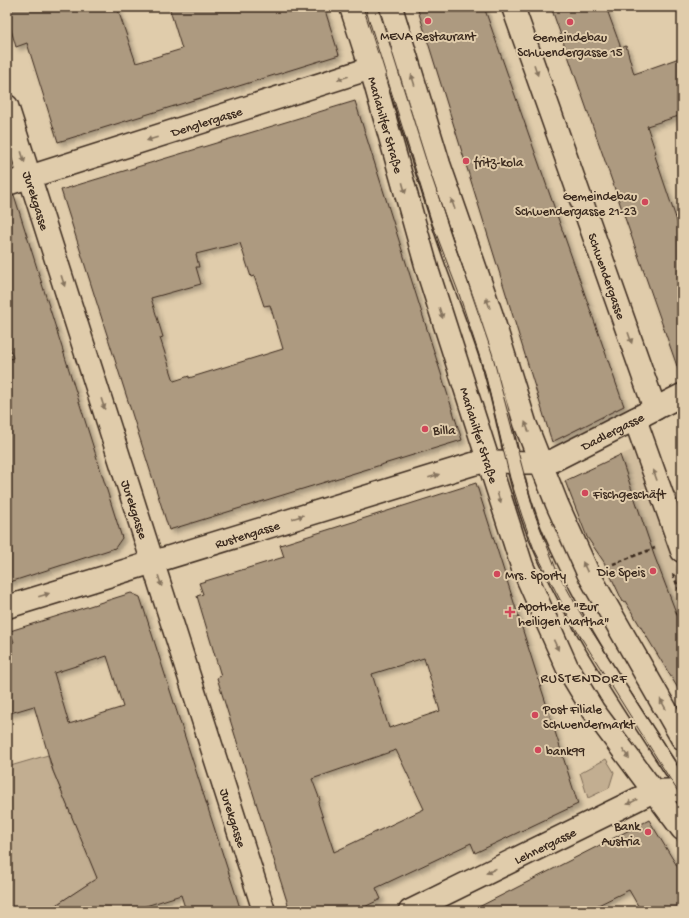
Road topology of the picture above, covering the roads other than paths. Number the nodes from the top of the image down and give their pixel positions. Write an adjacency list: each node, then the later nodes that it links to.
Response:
1 (351, 7): 5 (street, Mariahilfer Straße)
2 (372, 7): 5 (lane)
3 (391, 7): 5 (street, Mariahilfer Straße)
4 (513, 7): 10 (street, Schwendergasse, one-way to 10)
5 (389, 63): 7 (street, Denglergasse, one-way to 7); 12 (street, Mariahilfer Straße, one-way to 12); 13 (lane); 14 (street, Mariahilfer Straße, one-way to 5)
6 (7, 106): 7 (street, Jurekgasse, one-way to 7)
7 (29, 177): 8 (street, Denglergasse); 16 (street, Jurekgasse, one-way to 16)
8 (7, 184)
9 (682, 395): 10 (street, Dadlergasse)
10 (655, 409): 11 (street, Dadlergasse)
11 (635, 419): 14 (street, Dadlergasse); 15 (street, one-way to 11)
12 (488, 460): 13 (street, Rustengasse); 16 (street, Rustengasse, one-way to 12); 21 (street, Mariahilfer Straße, one-way to 21)
13 (513, 461): 14 (street, Rustengasse); 19 (lane)
14 (541, 463): 18 (street, Mariahilfer Straße, one-way to 14)
15 (680, 546)
16 (153, 561): 17 (street, Rustengasse, one-way to 16); 23 (street, Jurekgasse, one-way to 23)
17 (7, 607)
18 (682, 738)
19 (682, 786)
20 (682, 790): 21 (street, Lehnergasse)
21 (654, 791): 22 (street, Mariahilfer Straße); 24 (street, Lehnergasse, one-way to 24)
22 (682, 829)
23 (264, 911)
24 (410, 911)

